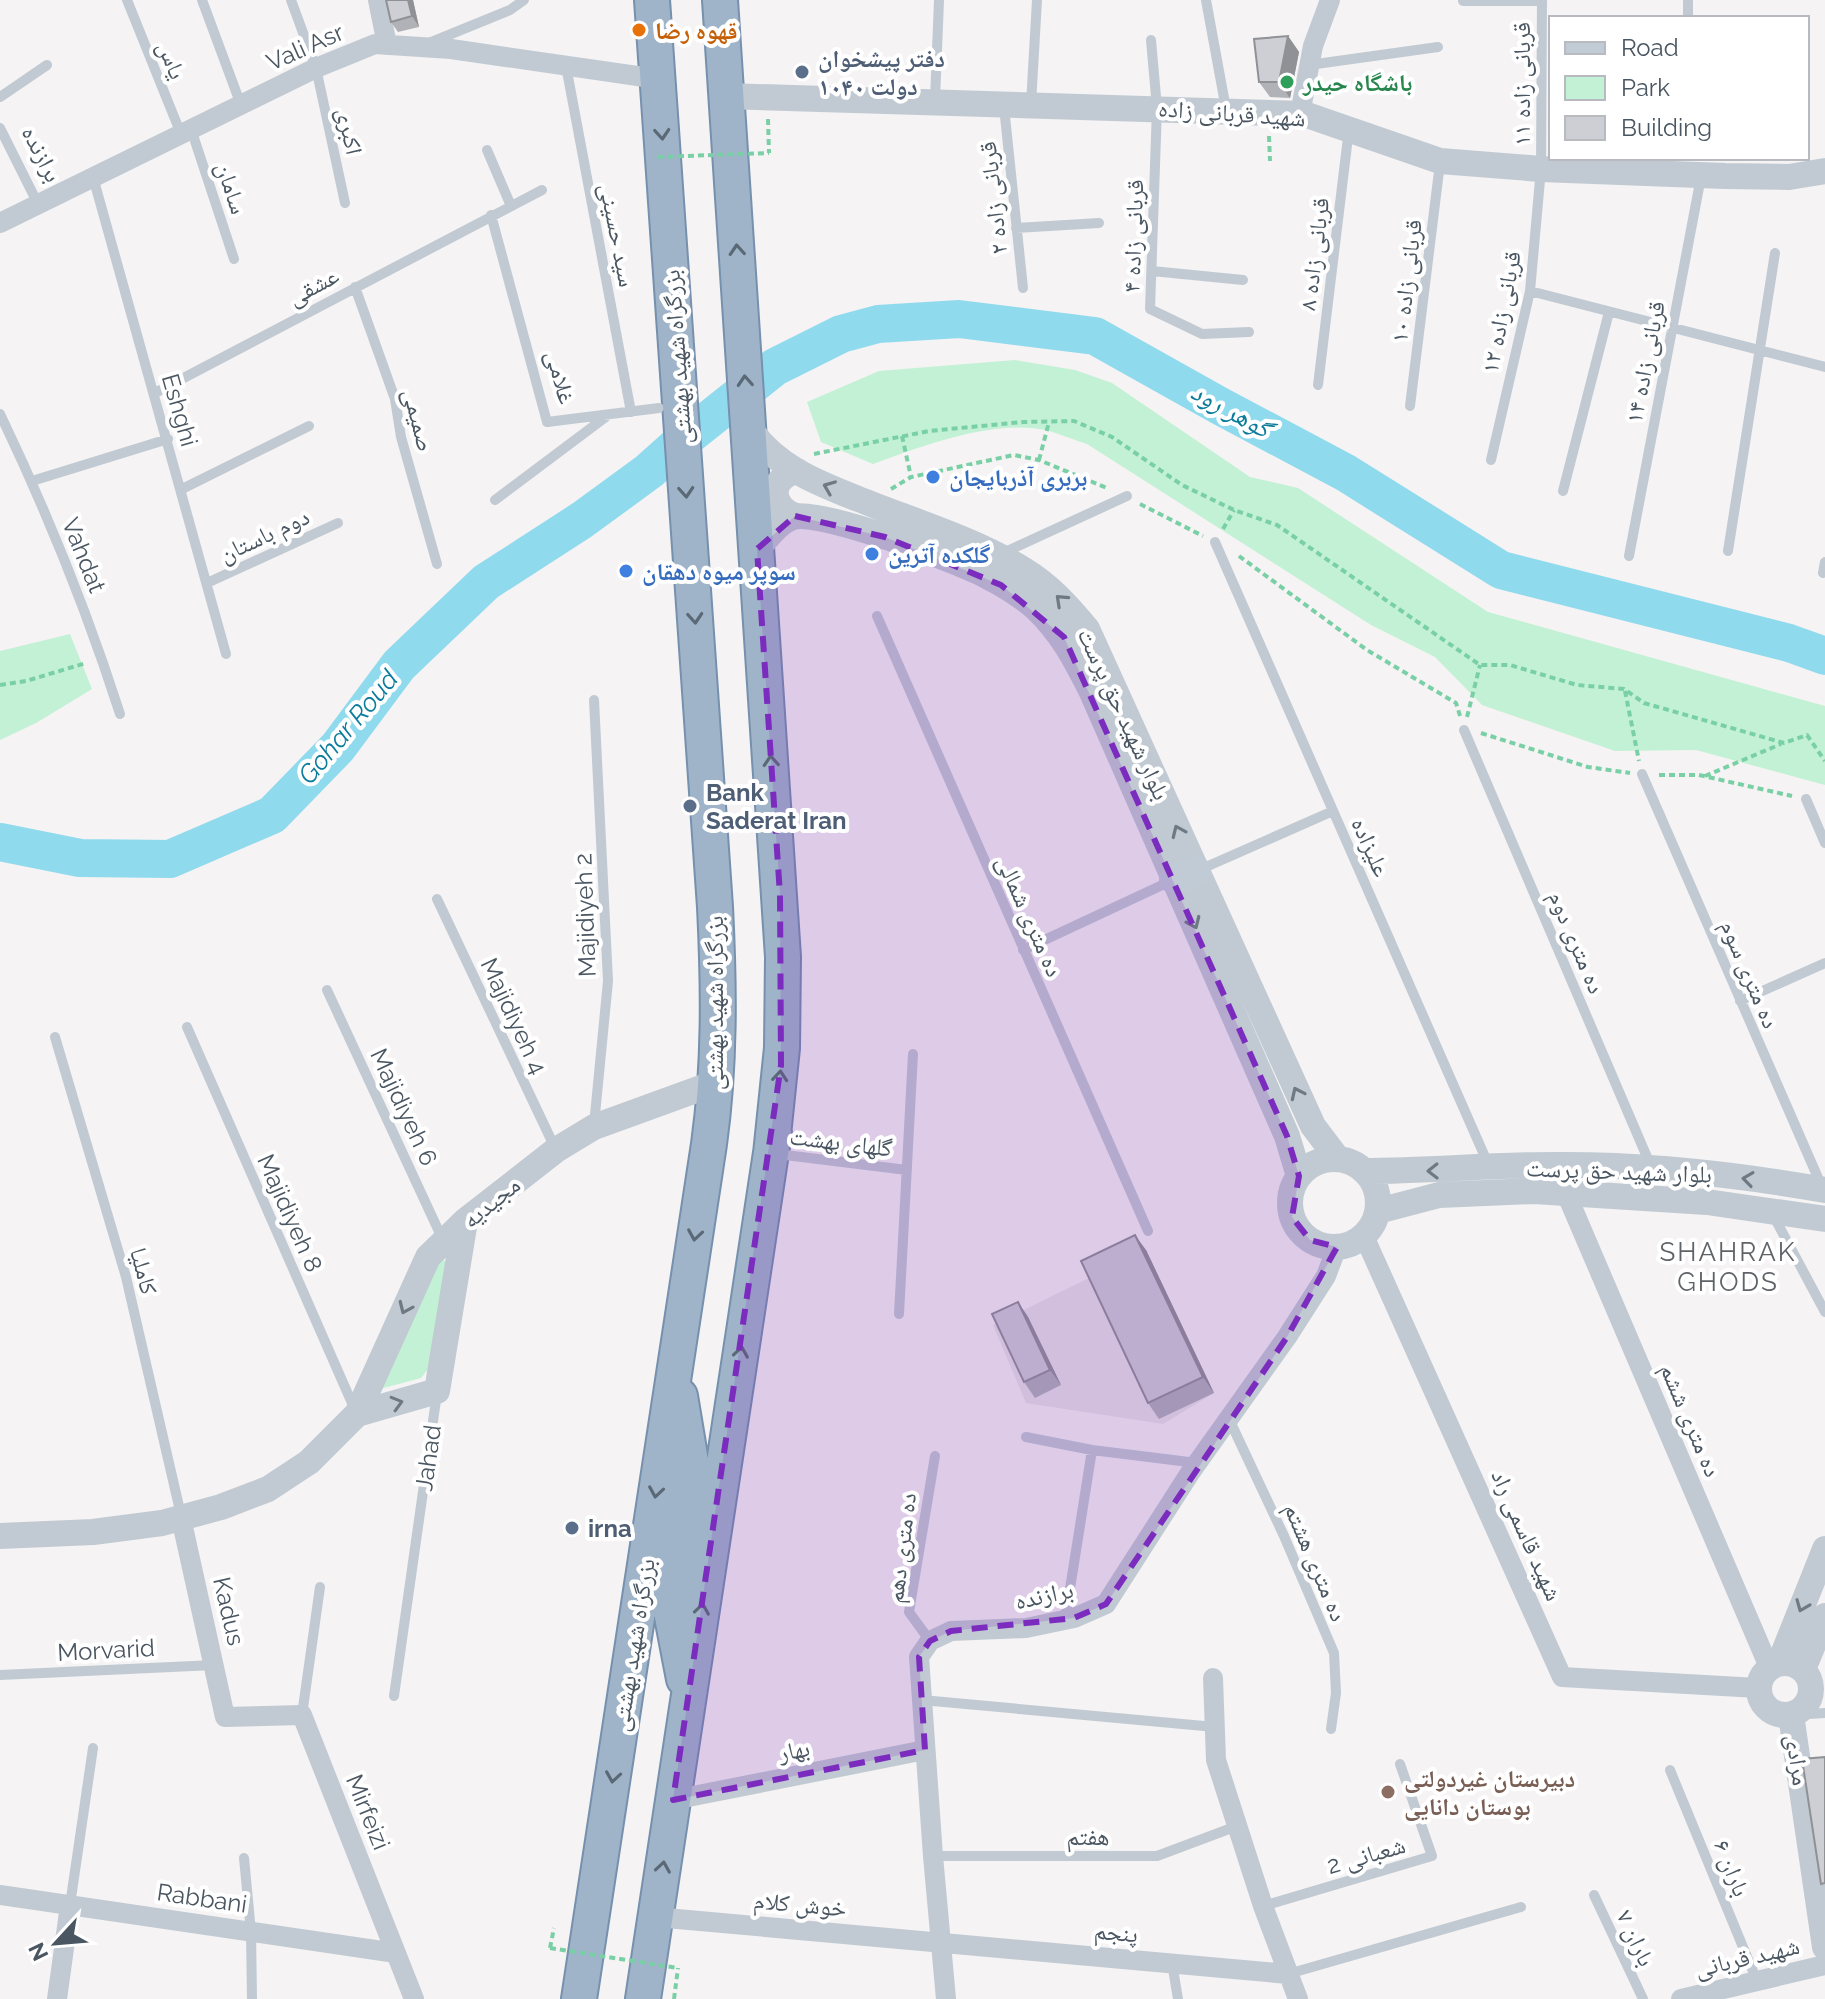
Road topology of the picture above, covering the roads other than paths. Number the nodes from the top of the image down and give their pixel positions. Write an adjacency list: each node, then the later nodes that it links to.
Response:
1 (127, 0): 34 (lane, یاس)
2 (202, 0): 28 (lane)
3 (291, 0): 21 (lane, اکبری)
4 (378, 0): 15 (street)
5 (524, 0): 16 (lane)
6 (652, 0): 22 (highway, بزرگراه شهید بهشتی)
7 (720, 0): 23 (highway, بزرگراه شهید بهشتی)
8 (939, 0): 25 (lane)
9 (1037, 0): 27 (lane)
10 (1206, 0): 30 (lane)
11 (1330, 0): 19 (street)
12 (1463, 1): 13 (lane)
13 (1542, 1): 37 (lane, قربانی زاده ۱۱)
14 (1151, 40): 29 (lane, قربانی زاده ۴)
15 (387, 45): 16 (street, Vali Asr); 21 (street, Vali Asr)
16 (420, 47): 20 (street, Vali Asr)
17 (1438, 47): 19 (lane)
18 (47, 65): 24 (lane)
19 (1309, 65): 31 (street)
20 (566, 66): 22 (street, Vali Asr); 65 (lane, سید حسینی)
21 (316, 68): 28 (street, Vali Asr); 42 (lane, اکبری)
22 (658, 79): 63 (highway, بزرگراه شهید بهشتی, one-way to 63)
23 (726, 96): 25 (street, شهید قربانی زاده); 69 (highway, بزرگراه شهید بهشتی, one-way to 23)
24 (0, 97)
25 (935, 102): 26 (street, شهید قربانی زاده)
26 (1004, 104): 27 (street, شهید قربانی زاده); 48 (lane, قربانی زاده ۲)
27 (1031, 104): 29 (street, شهید قربانی زاده)
28 (241, 105): 34 (street, Vali Asr)
29 (1157, 108): 30 (street, شهید قربانی زاده); 51 (lane, قربانی زاده ۴)
30 (1226, 111): 31 (street, شهید قربانی زاده)
31 (1300, 114): 33 (street, شهید قربانی زاده)
32 (0, 128): 43 (lane, برازنده)
33 (1349, 128): 36 (street, شهید قربانی زاده); 61 (lane, قربانی زاده ۸)
34 (186, 132): 40 (street, Vali Asr); 50 (lane, سامان)
35 (487, 150): 44 (lane)
36 (1440, 161): 37 (street, شهید قربانی زاده); 64 (lane, قربانی زاده ۱۰)
37 (1541, 169): 39 (street, شهید قربانی زاده); 55 (lane, قربانی زاده ۱۲)
38 (1825, 171): 39 (street, شهید قربانی زاده)
39 (1689, 172): 57 (lane, قربانی زاده ۱۴)
40 (93, 177): 43 (street, Vali Asr); 62 (lane, Eshghi)
41 (542, 190): 44 (lane, عشقی)
42 (345, 203)
43 (38, 204): 46 (street, Vali Asr)
44 (511, 206): 45 (lane, عشقی)
45 (491, 215): 53 (lane, عشقی); 67 (lane, غلامی)
46 (0, 223)
47 (1099, 223): 48 (lane)
48 (1016, 228): 54 (lane, قربانی زاده ۲)
49 (1775, 253): 59 (lane)
50 (234, 259)
51 (1152, 271): 52 (lane); 58 (lane, قربانی زاده ۴)
52 (1243, 280)
53 (355, 287): 62 (lane, عشقی); 85 (lane, صمیمی)
54 (1023, 288)
55 (1530, 291): 56 (lane); 71 (lane, قربانی زاده ۱۲)
56 (1609, 312): 57 (lane); 75 (lane)
57 (1672, 328): 59 (lane); 84 (lane, قربانی زاده ۱۴)
58 (1249, 332)
59 (1761, 351): 60 (lane); 82 (lane)
60 (1825, 367)
61 (1318, 385)
62 (155, 393): 70 (lane, Eshghi)
63 (673, 400): 65 (lane, غلامی); 105 (highway, بزرگراه شهید بهشتی, one-way to 105)
64 (1410, 406)
65 (631, 412): 67 (lane, غلامی)
66 (0, 414): 73 (lane, Vahdat)
67 (609, 415): 77 (lane)
68 (309, 426): 74 (lane)
69 (748, 426): 72 (street, بلوار شهید حق پرست); 81 (highway, بزرگراه شهید بهشتی)
70 (168, 439): 73 (lane); 74 (lane, Eshghi)
71 (1491, 460)
72 (798, 465): 78 (street); 83 (street, بلوار شهید حق پرست, one-way to 72)
73 (32, 481): 90 (lane, Vahdat)
74 (182, 489): 86 (lane, Eshghi)
75 (1563, 491)
76 (1127, 496): 83 (lane)
77 (495, 500)
78 (795, 516): 81 (street); 96 (street, بلوار شهید حق پرست)
79 (338, 523): 86 (lane, دوم باستان)
80 (1215, 542): 94 (lane, علیزاده)
81 (757, 549): 107 (highway, بزرگراه شهید بهشتی, one-way to 81)
82 (1728, 551)
83 (998, 556): 96 (street, بلوار شهید حق پرست, one-way to 83)
84 (1629, 556)
85 (437, 564)
86 (207, 583): 88 (lane, Eshghi)
87 (877, 616): 98 (lane, ده متری شمالی)
88 (226, 654)
89 (594, 700): 106 (lane, Majidiyeh 2)
90 (120, 714)
91 (1464, 730): 112 (lane, ده متری دوم)
92 (1642, 774): 101 (lane, ده متری سوم)
93 (1806, 799): 95 (lane)
94 (1333, 811): 96 (lane); 110 (lane, علیزاده)
95 (1825, 843)
96 (1185, 875): 98 (lane); 109 (street, بلوار شهید حق پرست, one-way to 96); 114 (street, بلوار شهید حق پرست, one-way to 114)
97 (437, 899): 108 (lane, Majidiyeh 4)
98 (1023, 950): 122 (lane, ده متری شمالی)
99 (1825, 963): 101 (lane)
100 (327, 990): 124 (lane, Majidiyeh 6)
101 (1740, 1001): 115 (lane, ده متری سوم)
102 (187, 1027): 129 (lane, Majidiyeh 8)
103 (55, 1037): 135 (lane, کاملیا)
104 (913, 1054): 111 (lane)
105 (715, 1083): 106 (street, مجیدیه); 137 (highway, بزرگراه شهید بهشتی, one-way to 137)
106 (594, 1127): 108 (street, مجیدیه)
107 (773, 1144): 111 (lane, گلهای بهشت); 137 (highway, بزرگراه شهید بهشتی, one-way to 107)
108 (556, 1150): 121 (street, مجیدیه)
109 (1338, 1159): 113 (street); 114 (street)
110 (1490, 1168): 112 (street, بلوار شهید حق پرست); 113 (street, بلوار شهید حق پرست, one-way to 113)
111 (907, 1170): 127 (lane)
112 (1652, 1170): 115 (street, بلوار شهید حق پرست, one-way to 112); 117 (street)
113 (1364, 1171): 118 (street)
114 (1299, 1176): 125 (street)
115 (1824, 1190)
116 (1566, 1193): 117 (street, بلوار شهید حق پرست); 118 (street, بلوار شهید حق پرست); 144 (street, ده متری ششم)
117 (1651, 1198): 119 (street, بلوار شهید حق پرست)
118 (1378, 1211): 123 (street)
119 (1772, 1211): 120 (street, بلوار شهید حق پرست); 126 (lane)
120 (1825, 1219)
121 (465, 1221): 124 (street, مجیدیه); 128 (street, Jahad)
122 (1148, 1231)
123 (1364, 1236): 125 (street); 144 (street, شهید قاسمی راد)
124 (444, 1242): 129 (street, مجیدیه, one-way to 129)
125 (1337, 1247): 130 (street, برازنده)
126 (1825, 1312)
127 (899, 1314)
128 (437, 1391): 129 (street, one-way to 128); 147 (lane, Jahad)
129 (357, 1414): 135 (street)
130 (1229, 1419): 134 (street, برازنده); 153 (lane, ده متری هشتم)
131 (1026, 1437): 132 (lane)
132 (1092, 1450): 134 (lane); 141 (lane)
133 (935, 1456): 142 (lane, ده متری دهم)
134 (1197, 1463): 141 (street, برازنده)
135 (181, 1518): 136 (street); 143 (street, Kadus)
136 (0, 1536)
137 (680, 1544): 158 (highway, بزرگراه شهید بهشتی, one-way to 137); 179 (highway, بزرگراه شهید بهشتی, one-way to 179)
138 (1825, 1549): 144 (street, one-way to 144)
139 (320, 1587): 150 (lane)
140 (1825, 1616): 144 (street)
141 (1065, 1620): 142 (street, برازنده)
142 (930, 1641): 148 (street)
143 (215, 1665): 145 (lane, Morvarid); 150 (street, Kadus)
144 (1777, 1672): 151 (street); 151 (street)
145 (0, 1675)
146 (1213, 1678): 152 (street)
147 (394, 1696)
148 (922, 1700): 152 (lane); 155 (street)
149 (1825, 1713): 151 (lane)
150 (302, 1715): 171 (street, Mirfeizi)
151 (1791, 1715): 170 (street, مرادی)
152 (1215, 1727): 159 (street)
153 (1331, 1729)
154 (93, 1748): 164 (lane)
155 (925, 1750): 158 (street, بهار); 160 (street)
156 (1400, 1764): 165 (lane, شعبانی 2)
157 (1670, 1770): 175 (lane, باران ۶)
158 (673, 1800): 167 (highway, بزرگراه شهید بهشتی, one-way to 158)
159 (1237, 1826): 160 (lane, هفتم); 165 (street)
160 (933, 1856): 169 (street)
161 (244, 1858): 168 (lane)
162 (0, 1895): 164 (street, Rabbani)
163 (1594, 1895): 184 (lane, باران ۷)
164 (70, 1905): 168 (street, Rabbani); 176 (street)
165 (1263, 1906): 174 (street)
166 (1521, 1907): 174 (lane)
167 (655, 1917): 169 (street, خوش کلام); 180 (highway, بزرگراه شهید بهشتی)
168 (251, 1932): 171 (street, Rabbani); 177 (lane)
169 (940, 1942): 172 (street, پنجم); 181 (street)
170 (1825, 1947)
171 (396, 1953): 178 (street, Mirfeizi)
172 (1172, 1963): 174 (street, پنجم); 182 (lane)
173 (1825, 1965): 175 (street, شهید قربانی)
174 (1288, 1974): 183 (street)
175 (1757, 1981): 185 (street, شهید قربانی)
176 (57, 1999)
177 (252, 1999)
178 (414, 1999)
179 (579, 1999)
180 (643, 1999)
181 (946, 1999)
182 (1178, 1999)
183 (1298, 1999)
184 (1643, 1999)
185 (1681, 1999)

